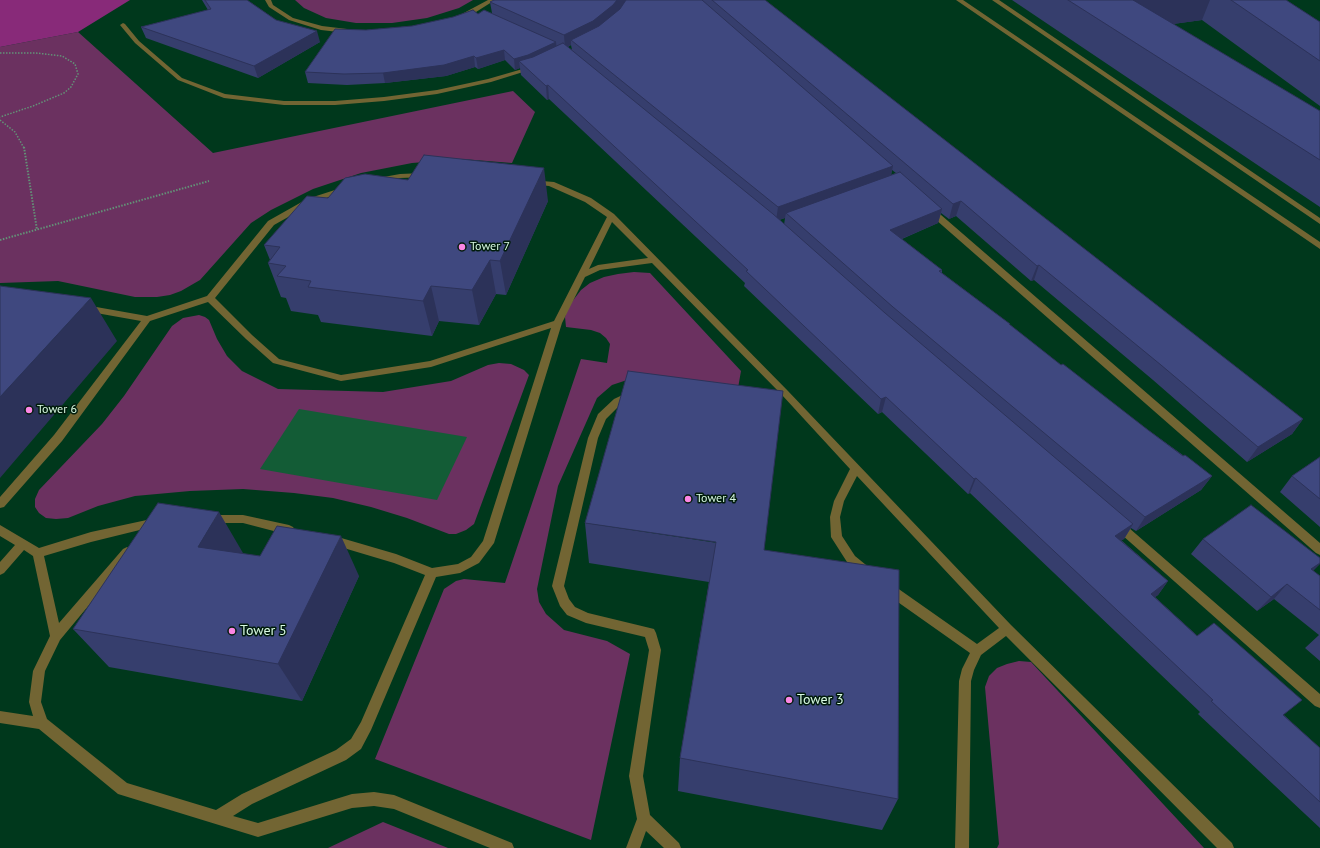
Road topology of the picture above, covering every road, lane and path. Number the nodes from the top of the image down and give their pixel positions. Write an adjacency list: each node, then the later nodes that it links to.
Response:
1 (268, 0): 9 (street)
2 (492, 0): 5 (street)
3 (959, 0): 24 (street)
4 (995, 0): 21 (street)
5 (474, 11): 6 (street); 7 (street)
6 (481, 14)
7 (454, 18)
8 (123, 25): 11 (street)
9 (351, 31)
10 (0, 54): 12 (path)
11 (539, 65)
12 (0, 117)
13 (0, 120): 22 (path)
14 (437, 174): 17 (street)
15 (523, 180): 20 (street)
16 (210, 181): 22 (path)
17 (367, 182)
18 (353, 187): 27 (street)
19 (922, 203): 44 (street)
20 (610, 216): 25 (street); 26 (street)
21 (1320, 222)
22 (37, 230): 23 (path)
23 (0, 240)
24 (1320, 246)
25 (654, 260): 26 (street); 32 (street)
26 (582, 275): 30 (street)
27 (210, 298): 29 (street); 30 (street)
28 (78, 307): 29 (street)
29 (147, 319): 35 (street)
30 (557, 323): 47 (street)
31 (643, 391): 55 (street)
32 (790, 399): 33 (street); 34 (street)
33 (778, 402)
34 (856, 468): 48 (street); 50 (street)
35 (0, 504)
36 (1107, 515): 51 (street)
37 (200, 518): 41 (street)
38 (165, 521): 39 (street)
39 (151, 523): 45 (street); 49 (street)
40 (0, 530): 43 (street)
41 (296, 531)
42 (319, 537): 47 (street)
43 (22, 544): 45 (street); 46 (street)
44 (1320, 550)
45 (38, 553): 49 (street)
46 (0, 570)
47 (432, 573): 54 (street)
48 (1006, 629): 50 (street); 60 (street)
49 (56, 636): 53 (street)
50 (977, 651): 59 (street)
51 (1320, 702)
52 (0, 717): 53 (street)
53 (42, 723): 54 (street)
54 (217, 818): 56 (street)
55 (644, 819): 57 (street); 58 (street)
56 (507, 848)
57 (633, 848)
58 (674, 848)
59 (962, 848)
60 (1227, 848)

